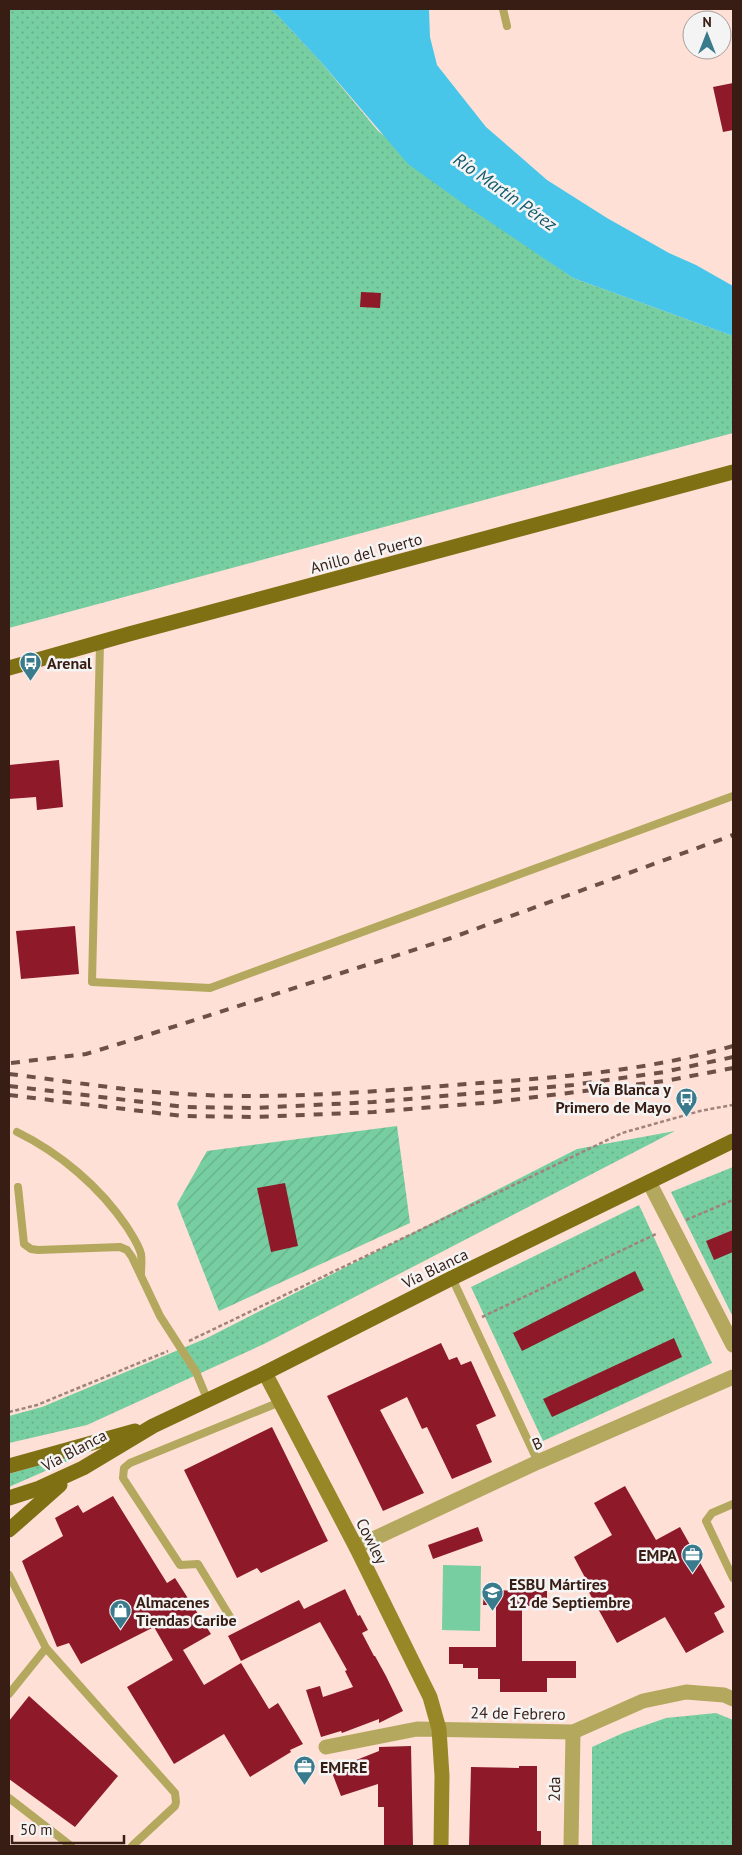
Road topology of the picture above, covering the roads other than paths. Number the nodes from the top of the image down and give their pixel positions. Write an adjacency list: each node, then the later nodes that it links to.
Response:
1 (502, 9): 2 (lane)
2 (507, 26)
3 (733, 472): 4 (main road, Anillo del Puerto)
4 (100, 643): 5 (main road, Anillo del Puerto); 6 (lane)
5 (9, 668)
6 (733, 796)
7 (17, 1132): 11 (lane)
8 (733, 1141): 9 (main road, Vía Blanca)
9 (649, 1182): 12 (main road, Vía Blanca); 13 (street)
10 (18, 1187): 11 (lane)
11 (140, 1274): 16 (lane)
12 (452, 1278): 14 (main road, Vía Blanca); 19 (lane)
13 (733, 1345)
14 (265, 1373): 16 (main road, Vía Blanca); 17 (street, Cowley)
15 (733, 1377): 19 (street, B)
16 (208, 1401): 18 (main road, Vía Blanca)
17 (280, 1402): 25 (street, Cowley); 28 (lane)
18 (153, 1426): 20 (main road, Vía Blanca); 21 (main road, Vía Blanca)
19 (538, 1462): 25 (street, B)
20 (9, 1466)
21 (83, 1468): 22 (main road, Vía Blanca); 24 (main road)
22 (9, 1498)
23 (733, 1504): 27 (lane)
24 (9, 1530)
25 (356, 1547): 32 (street, Cowley)
26 (9, 1575): 29 (lane)
27 (733, 1578)
28 (232, 1620)
29 (46, 1648): 30 (lane); 37 (lane)
30 (9, 1694)
31 (733, 1698): 33 (street, 24 de Febrero)
32 (439, 1729): 33 (street, 24 de Febrero); 34 (street, 24 de Febrero); 38 (street, Cowley)
33 (573, 1732): 39 (street, 2da)
34 (326, 1747)
35 (9, 1798): 36 (lane)
36 (70, 1846)
37 (132, 1846)
38 (441, 1846)
39 (571, 1846)

